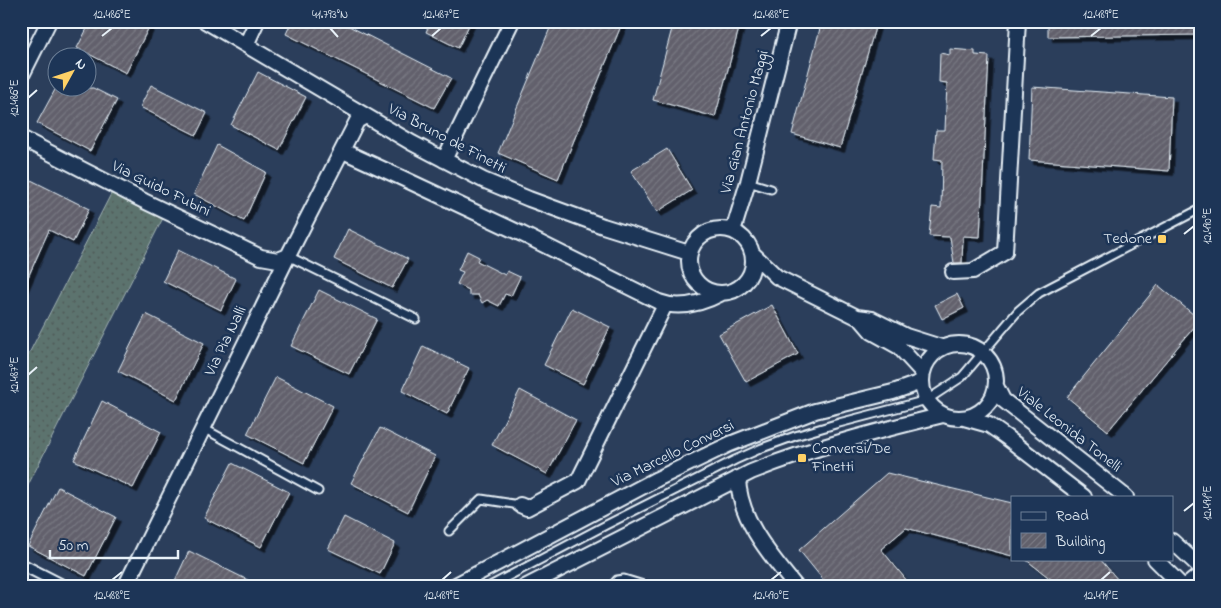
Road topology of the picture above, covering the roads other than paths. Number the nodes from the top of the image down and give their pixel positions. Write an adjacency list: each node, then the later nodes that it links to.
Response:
1 (49, 21): 8 (street)
2 (205, 21): 7 (street, Via Bruno de Finetti)
3 (257, 21): 7 (street)
4 (512, 21): 12 (street)
5 (789, 21): 13 (street, Via Gian Antonio Maggi)
6 (1018, 21): 20 (street)
7 (246, 45): 9 (street, Via Bruno de Finetti)
8 (21, 77)
9 (366, 116): 11 (street, Via Pia Nalli); 12 (street, Via Bruno de Finetti)
10 (21, 138): 19 (street, Via Guido Fubini)
11 (343, 152): 19 (street, Via Pia Nalli); 24 (street)
12 (444, 160): 17 (street, Via Bruno de Finetti)
13 (748, 182): 14 (lane); 16 (street, Via Gian Antonio Maggi)
14 (771, 189)
15 (1200, 209): 28 (lane, Via Marcello Conversi)
16 (733, 231): 17 (street); 18 (street)
17 (689, 253): 23 (street)
18 (752, 253): 21 (street); 22 (street)
19 (288, 256): 26 (lane); 34 (street, Via Pia Nalli)
20 (953, 272)
21 (777, 277): 22 (street); 25 (street)
22 (748, 279): 23 (street)
23 (722, 294): 24 (street)
24 (665, 305): 39 (street)
25 (860, 318): 27 (street); 29 (street)
26 (416, 319)
27 (942, 348): 28 (street); 29 (street)
28 (984, 353): 30 (street); 31 (lane, Via Marcello Conversi)
29 (922, 377): 31 (street); 48 (street, Via Marcello Conversi)
30 (996, 386): 33 (street); 38 (street, Viale Leonida Tonelli)
31 (927, 400): 32 (street); 49 (lane, Via Marcello Conversi)
32 (943, 415): 33 (street); 35 (street)
33 (964, 418): 37 (street)
34 (203, 428): 36 (lane); 47 (street, Via Pia Nalli)
35 (738, 478): 50 (street); 53 (street)
36 (318, 491)
37 (1083, 496)
38 (1125, 496)
39 (520, 505): 40 (lane)
40 (449, 531)
41 (1174, 543): 44 (street)
42 (1155, 560): 54 (street)
43 (21, 564): 46 (street)
44 (1200, 567)
45 (1200, 578): 54 (street)
46 (66, 587)
47 (125, 587)
48 (452, 587)
49 (488, 587)
50 (525, 587)
51 (611, 587): 52 (lane)
52 (650, 587)
53 (796, 587)
54 (1184, 587)

